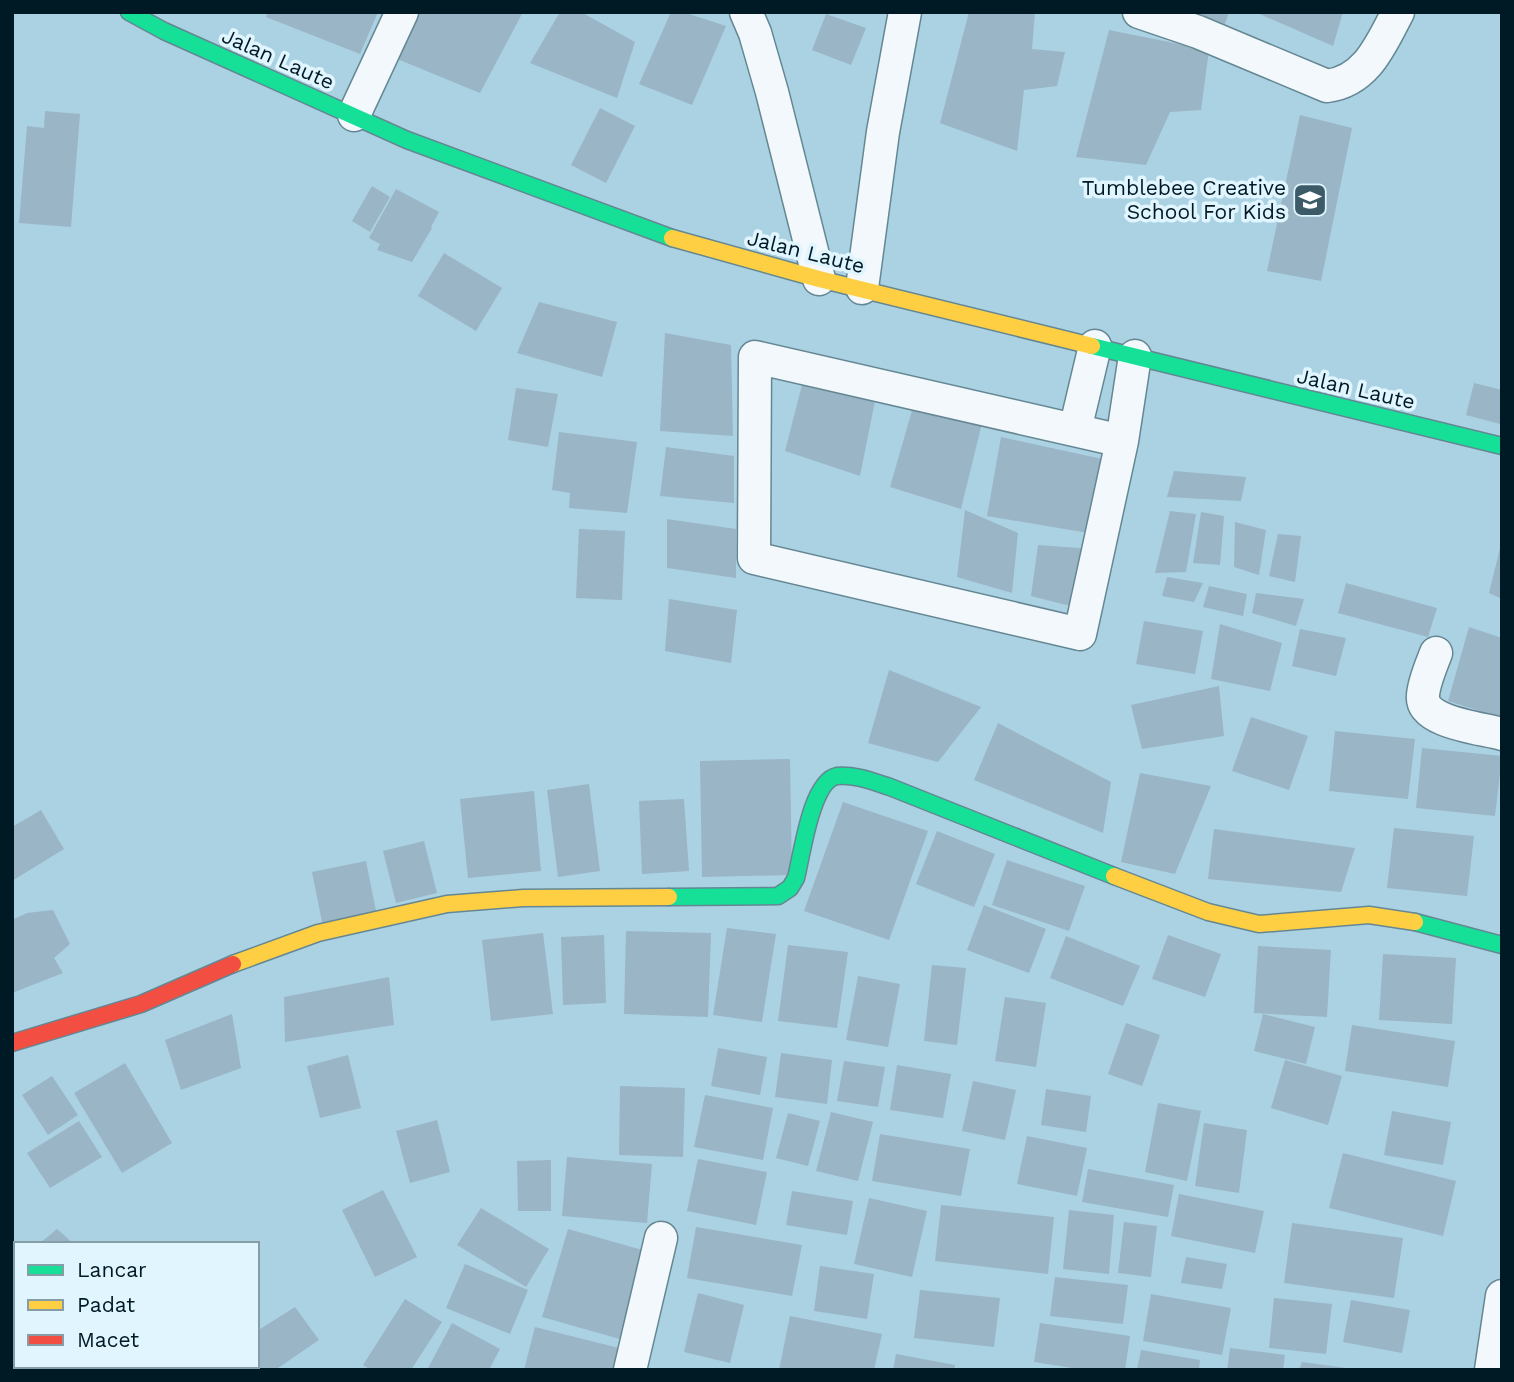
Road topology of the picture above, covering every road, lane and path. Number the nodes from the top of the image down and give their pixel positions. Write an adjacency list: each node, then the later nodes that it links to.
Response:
1 (129, 12): 7 (street, Jalan Laute)
2 (402, 12): 7 (street)
3 (746, 12): 8 (street)
4 (905, 12): 9 (street)
5 (1139, 12): 6 (street)
6 (1398, 12)
7 (354, 116): 8 (street, Jalan Laute)
8 (819, 279): 9 (street, Jalan Laute)
9 (862, 288): 10 (street, Jalan Laute)
10 (1095, 346): 11 (street, Jalan Laute); 12 (street)
11 (1135, 356): 13 (street); 14 (street, Jalan Laute)
12 (1075, 430): 13 (street); 13 (street)
13 (1122, 441)
14 (1502, 446)
15 (1436, 653): 16 (street)
16 (1502, 734)
17 (1502, 945): 18 (street)
18 (12, 1043)
19 (661, 1238): 21 (street)
20 (1502, 1296): 22 (street)
21 (630, 1370)
22 (1491, 1370)

